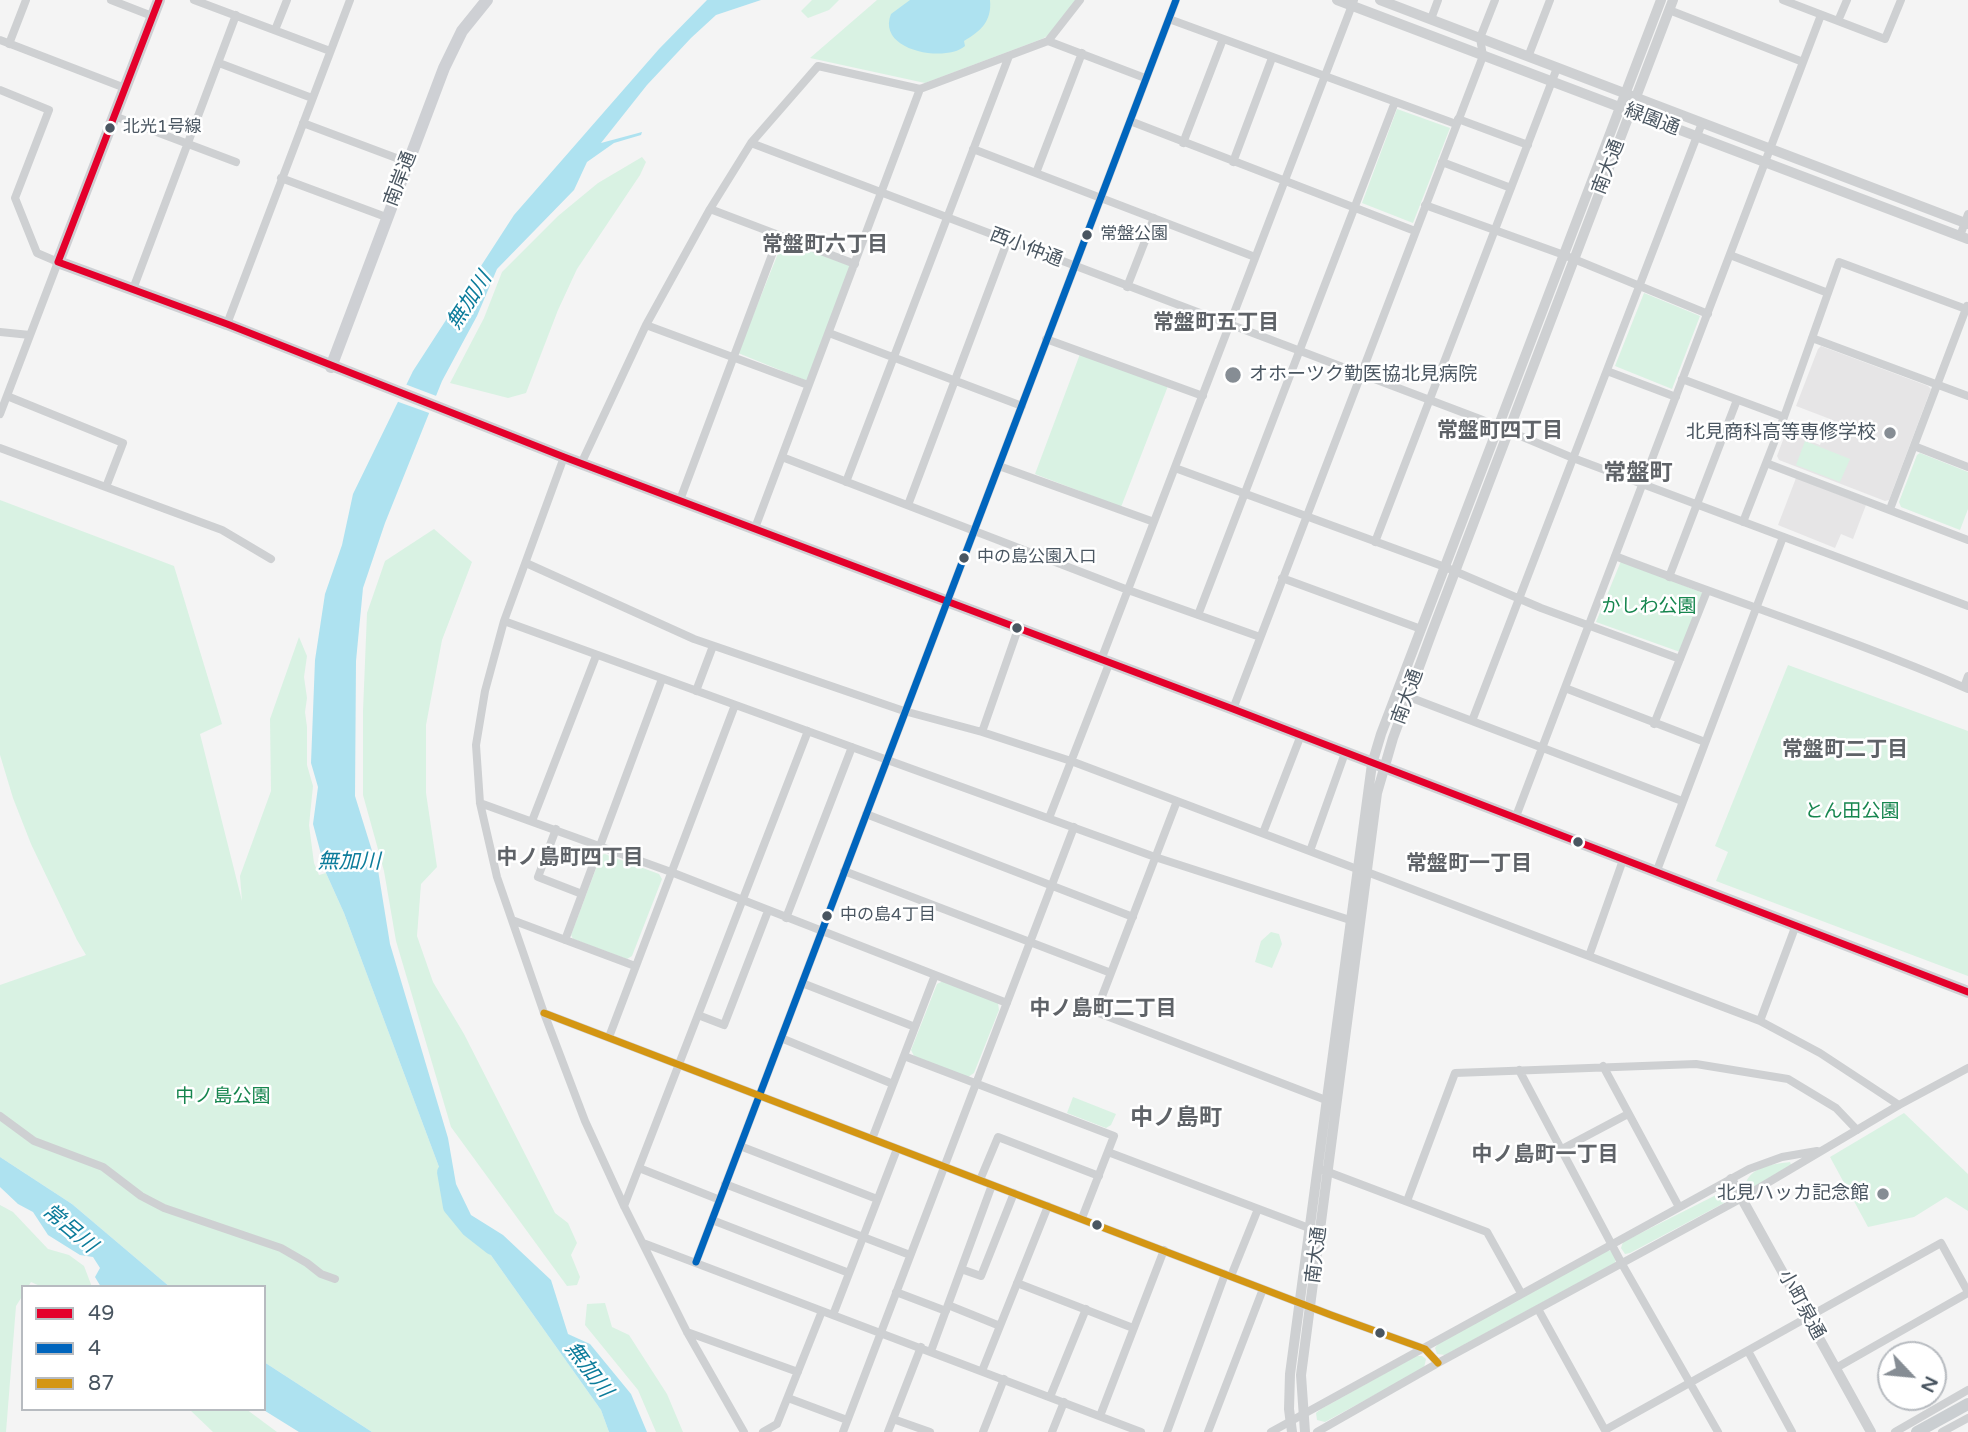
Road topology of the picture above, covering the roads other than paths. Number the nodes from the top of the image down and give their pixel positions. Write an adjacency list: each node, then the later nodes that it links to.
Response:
1 (26, 0): 34 (street)
2 (111, 0): 25 (street)
3 (159, 0): 25 (main road)
4 (194, 0): 22 (street)
5 (225, 0): 22 (street)
6 (287, 0): 29 (street)
7 (350, 0): 35 (street)
8 (487, 0): 67 (main road, 南岸通)
9 (1080, 0): 33 (street)
10 (1176, 0): 26 (street)
11 (1336, 0): 20 (street, 緑園通)
12 (1380, 0): 27 (street, 緑園通)
13 (1438, 0): 27 (street)
14 (1495, 0): 30 (street)
15 (1550, 0): 39 (street)
16 (1661, 0): 50 (street, 南大通)
17 (1783, 0): 24 (street)
18 (1847, 0): 28 (street)
19 (1901, 0): 28 (street)
20 (1353, 3): 38 (street, 緑園通); 44 (street)
21 (1671, 5): 41 (street); 50 (street, 南大通)
22 (221, 10): 23 (street)
23 (236, 15): 29 (street); 42 (street)
24 (1821, 15): 28 (street); 41 (street)
25 (152, 16): 47 (main road)
26 (1169, 19): 31 (street); 45 (street)
27 (1431, 19): 30 (street, 緑園通)
28 (1838, 21)
29 (275, 30): 35 (street)
30 (1480, 38): 38 (street); 39 (street, 緑園通)
31 (1223, 39): 40 (street); 61 (street)
32 (0, 40): 34 (street)
33 (1048, 41): 36 (street); 37 (street)
34 (9, 44): 47 (street)
35 (330, 51): 51 (street)
36 (1082, 53): 45 (street); 71 (street)
37 (1009, 56): 48 (street); 64 (street)
38 (1483, 56): 46 (street, 緑園通); 56 (street)
39 (1528, 57): 43 (street, 緑園通)
40 (1272, 58): 44 (street); 68 (street)
41 (1803, 62): 65 (street)
42 (219, 63): 51 (street); 62 (street)
43 (1558, 68): 46 (street); 50 (street, 緑園通)
44 (1324, 76): 52 (street); 73 (street)
45 (1146, 78): 55 (street)
46 (1552, 82): 53 (street, 緑園通); 63 (street)
47 (125, 88): 54 (main road)
48 (920, 89): 60 (street); 75 (street)
49 (0, 90): 92 (street)
50 (1630, 95): 53 (street, 南大通); 58 (street, 緑園通)
51 (312, 98): 57 (street)
52 (1395, 102): 56 (street); 78 (street)
53 (1625, 109): 59 (street, 緑園通); 91 (street, 南大通)
54 (114, 116): 62 (street); 92 (main road)
55 (1130, 121): 61 (street); 76 (street)
56 (1457, 121): 63 (street); 69 (street)
57 (303, 123): 67 (street); 72 (street)
58 (1702, 123): 59 (street); 65 (street, 緑園通)
59 (1698, 137): 70 (street, 緑園通); 96 (street)
60 (751, 143): 75 (street, 西小仲通); 79 (street)
61 (1183, 143): 68 (street)
62 (188, 144): 66 (street); 97 (street)
63 (1528, 145): 74 (street)
64 (972, 149): 71 (street); 81 (street)
65 (1769, 149): 70 (street); 83 (street, 緑園通)
66 (236, 162)
67 (407, 162): 80 (main road, 南岸通)
68 (1233, 162): 73 (street)
69 (1442, 162): 74 (street); 77 (street)
70 (1764, 163): 87 (street, 緑園通); 89 (street)
71 (1036, 173): 76 (street)
72 (281, 178): 80 (street); 101 (street)
73 (1284, 181): 78 (street); 90 (street)
74 (1511, 188): 85 (street)
75 (882, 194): 81 (street, 西小仲通); 93 (street)
76 (1101, 197): 82 (street); 94 (street)
77 (1425, 205): 84 (street); 85 (street)
78 (1355, 208): 84 (street); 109 (street)
79 (710, 209): 86 (street); 102 (street)
80 (386, 217): 112 (main road, 南岸通)
81 (947, 218): 88 (street, 西小仲通); 111 (street)
82 (1154, 218): 90 (street); 95 (street)
83 (1967, 220): 87 (street)
84 (1415, 231): 114 (street)
85 (1494, 231): 91 (street); 123 (street)
86 (779, 236): 93 (street); 110 (street)
87 (1964, 237)
88 (1007, 242): 94 (street, 西小仲通); 116 (street)
89 (1730, 255): 98 (street); 100 (street)
90 (1255, 257): 103 (street)
91 (1569, 257): 96 (street); 128 (street, 南大通); 129 (street, 南大通)
92 (58, 262): 97 (main road); 106 (street)
93 (855, 264): 105 (street)
94 (1073, 266): 95 (street, 西小仲通); 108 (street)
95 (1127, 287): 103 (street, 西小仲通)
96 (1640, 287): 100 (street); 113 (street)
97 (133, 289): 101 (main road)
98 (1828, 293): 99 (street); 107 (street)
99 (1966, 312): 117 (street)
100 (1708, 314): 115 (street)
101 (227, 324): 112 (main road)
102 (646, 324): 110 (street); 136 (street)
103 (1229, 326): 109 (street, 西小仲通); 120 (street)
104 (0, 332): 106 (street)
105 (829, 333): 111 (street); 118 (street)
106 (30, 335): 119 (street)
107 (1812, 338): 117 (street); 127 (street)
108 (1046, 339): 120 (street); 125 (street)
109 (1299, 352): 114 (street, 西小仲通); 143 (street)
110 (733, 357): 118 (street); 144 (street)
111 (894, 358): 116 (street); 140 (street)
112 (331, 367): 132 (main road)
113 (1607, 371): 122 (street); 134 (street)
114 (1360, 376): 123 (street, 西小仲通); 148 (street)
115 (1682, 379): 122 (street); 124 (street)
116 (955, 381): 125 (street); 145 (street)
117 (1938, 384): 121 (street); 130 (street)
118 (808, 385): 133 (street)
119 (7, 396): 126 (street); 142 (street)
120 (1203, 396): 139 (street)
121 (1968, 396)
122 (1676, 397): 141 (street)
123 (1429, 400): 128 (street, 西小仲通); 155 (street)
124 (1737, 400): 127 (street); 146 (street)
125 (1022, 406): 137 (street)
126 (0, 414)
127 (1784, 417): 135 (street)
128 (1497, 426): 129 (street, 西小仲通); 159 (street, 南大通)
129 (1509, 431): 134 (street, 西小仲通); 159 (street, 南大通)
130 (1914, 446): 138 (street); 147 (street)
131 (0, 448): 142 (street)
132 (564, 457): 136 (main road); 158 (street)
133 (782, 457): 140 (street); 151 (street)
134 (1573, 458): 141 (street, 西小仲通); 164 (street)
135 (1766, 463): 147 (street); 150 (street)
136 (581, 464): 144 (main road)
137 (999, 466): 149 (street); 152 (street)
138 (1968, 467)
139 (1175, 468): 143 (street); 149 (street)
140 (846, 482): 145 (street)
141 (1643, 484): 146 (street, 西小仲通); 156 (street)
142 (106, 487): 157 (street)
143 (1245, 494): 148 (street); 168 (street)
144 (680, 500): 151 (main road)
145 (908, 505): 152 (street)
146 (1697, 505): 150 (street, 西小仲通); 160 (street)
147 (1890, 509): 154 (street)
148 (1306, 516): 155 (street); 161 (street)
149 (1154, 522): 162 (street)
150 (1743, 522): 153 (street, 西小仲通)
151 (755, 528): 165 (main road)
152 (974, 530): 162 (street); 165 (street)
153 (1783, 537): 166 (street, 西小仲通); 167 (street)
154 (1968, 540)
155 (1375, 541): 159 (street)
156 (1615, 556): 160 (street); 170 (street)
157 (271, 559)
158 (526, 563): 169 (street); 174 (street)
159 (1450, 569): 164 (street); 172 (street, 南大通); 183 (street, 南大通)
160 (1669, 577): 163 (street)
161 (1282, 578): 172 (street); 173 (street)
162 (1128, 590): 168 (street); 177 (street)
163 (1707, 591): 167 (street); 176 (street)
164 (1519, 599): 170 (street); 187 (street)
165 (947, 601): 171 (main road); 186 (street)
166 (1968, 606)
167 (1758, 607): 181 (street); 192 (street)
168 (1198, 615): 173 (street)
169 (504, 621): 175 (street); 201 (street)
170 (1588, 625): 176 (street); 180 (street)
171 (1018, 629): 177 (main road); 190 (street)
172 (1421, 629): 198 (street, 南大通)
173 (1260, 637): 185 (street)
174 (713, 646): 182 (street); 186 (street)
175 (596, 656): 179 (street); 205 (street)
176 (1680, 659): 188 (street)
177 (1105, 662): 185 (main road); 197 (street)
178 (1968, 676): 181 (street)
179 (662, 679): 182 (street); 209 (street)
180 (1564, 688): 188 (street); 194 (street)
181 (1966, 688)
182 (696, 691): 184 (street)
183 (1409, 697): 187 (street); 198 (street, 南大通)
184 (736, 705): 189 (street); 215 (street)
185 (1233, 709): 191 (main road)
186 (904, 711): 190 (street); 196 (street)
187 (1472, 721): 194 (street)
188 (1654, 724): 192 (street)
189 (808, 731): 193 (street); 219 (street)
190 (982, 732): 197 (street)
191 (1301, 735): 195 (main road); 208 (street)
192 (1704, 742): 200 (street)
193 (852, 747): 196 (street); 222 (street)
194 (1542, 748): 200 (street); 204 (street)
195 (1345, 753): 198 (main road); 210 (street)
196 (886, 759): 202 (street); 203 (street)
197 (1072, 761): 199 (street); 203 (street)
198 (1378, 766): 204 (main road); 214 (street, 南大通)
199 (1177, 801): 208 (street); 211 (street)
200 (1682, 801): 216 (street)
201 (480, 803): 205 (street); 223 (street)
202 (866, 814): 213 (street); 217 (street)
203 (1049, 818): 206 (street)
204 (1515, 819): 212 (main road)
205 (532, 821): 207 (street)
206 (1074, 827): 211 (street); 217 (street)
207 (556, 830): 209 (street); 218 (street)
208 (1264, 833): 210 (street)
209 (600, 845): 215 (street); 218 (street)
210 (1310, 851): 214 (street)
211 (1155, 857): 221 (street); 224 (street)
212 (1623, 860): 216 (main road); 229 (street)
213 (844, 870): 226 (street); 228 (street)
214 (1362, 870): 224 (street, 南大通); 229 (street); 250 (street, 南大通)
215 (671, 872): 219 (street); 230 (street)
216 (1656, 873): 225 (main road)
217 (1051, 887): 221 (street); 228 (street)
218 (582, 894): 227 (street)
219 (742, 901): 220 (street); 237 (street)
220 (768, 911): 222 (street); 237 (street)
221 (1133, 917): 231 (street)
222 (786, 918): 226 (street)
223 (512, 920): 227 (street); 236 (street)
224 (1350, 920): 250 (street, 南大通)
225 (1796, 925): 234 (main road); 238 (street)
226 (821, 931): 232 (street); 233 (street)
227 (565, 940): 230 (street)
228 (1030, 943): 231 (street); 235 (street)
229 (1589, 956): 238 (street)
230 (635, 966): 240 (street)
231 (1111, 973): 250 (street)
232 (935, 975): 235 (street); 239 (street)
233 (802, 983): 239 (street); 241 (street)
234 (1968, 992)
235 (1007, 1003): 248 (street)
236 (544, 1013): 240 (street); 274 (street)
237 (698, 1015): 243 (street)
238 (1760, 1021): 251 (street)
239 (915, 1027): 242 (street)
240 (609, 1037): 243 (street)
241 (781, 1038): 247 (street); 249 (street)
242 (904, 1056): 247 (street); 248 (street)
243 (680, 1063): 249 (street); 262 (street)
244 (1603, 1066): 246 (street); 252 (street); 254 (street)
245 (1968, 1068): 251 (street)
246 (1519, 1070): 258 (street); 273 (street)
247 (893, 1084): 255 (street)
248 (977, 1085): 260 (street); 261 (street)
249 (759, 1094): 255 (street); 256 (street)
250 (1331, 1102): 263 (street, 南大通)
251 (1899, 1105): 254 (street)
252 (1628, 1114): 258 (street); 276 (street)
253 (0, 1116): 291 (street)
254 (1857, 1130): 259 (street)
255 (872, 1139): 257 (street)
256 (740, 1146): 267 (street); 271 (street)
257 (897, 1149): 261 (street); 271 (street)
258 (1562, 1149): 282 (street)
259 (1824, 1149): 265 (street); 270 (street)
260 (1108, 1152): 264 (street); 277 (street)
261 (944, 1166): 266 (street); 285 (street)
262 (639, 1167): 272 (street); 274 (street)
263 (1322, 1170): 273 (street); 280 (street, 南大通); 297 (street, 南大通)
264 (1099, 1176): 266 (street); 278 (street)
265 (1731, 1179): 270 (street, 小町泉通); 276 (street)
266 (980, 1180): 268 (street)
267 (725, 1184): 272 (street); 281 (street)
268 (992, 1185): 269 (street); 288 (street)
269 (1014, 1193): 275 (street); 288 (street)
270 (1742, 1198): 287 (street); 303 (street, 小町泉通)
271 (877, 1199): 281 (street)
272 (720, 1200): 279 (street)
273 (1407, 1201): 295 (street)
274 (624, 1206): 283 (street)
275 (1048, 1206): 278 (street); 292 (street)
276 (1679, 1207): 282 (street)
277 (1258, 1209): 280 (street); 290 (street)
278 (1082, 1218): 284 (street)
279 (712, 1220): 286 (street); 289 (street)
280 (1309, 1228): 297 (street, 南大通)
281 (863, 1237): 285 (street); 289 (street)
282 (1612, 1242): 287 (street); 295 (street)
283 (643, 1243): 286 (street); 306 (street)
284 (1164, 1251): 290 (street); 305 (street)
285 (910, 1255): 294 (street)
286 (696, 1262): 301 (street)
287 (1622, 1264): 300 (street); 317 (street)
288 (961, 1269): 298 (street)
289 (849, 1273): 302 (street)
290 (1228, 1275): 293 (street); 338 (street)
291 (335, 1279)
292 (1017, 1283): 299 (street); 304 (street)
293 (1263, 1289): 297 (street); 339 (street)
294 (896, 1292): 298 (street); 307 (street)
295 (1521, 1293): 309 (street)
296 (1968, 1293): 303 (street); 313 (street)
297 (1306, 1304): 309 (street); 323 (street, 南大通); 328 (street, 南大通)
298 (946, 1308): 304 (street); 310 (street)
299 (1086, 1309): 305 (street); 319 (street)
300 (1538, 1309): 312 (street); 329 (street)
301 (822, 1311): 302 (street); 315 (street)
302 (833, 1315): 307 (street)
303 (1808, 1317): 311 (street); 313 (street, 小町泉通)
304 (1000, 1326): 314 (street)
305 (1133, 1328): 324 (street)
306 (687, 1332): 315 (street); 330 (street)
307 (881, 1333): 308 (street); 327 (street)
308 (921, 1347): 310 (street); 326 (street)
309 (1425, 1349): 312 (street); 323 (street)
310 (931, 1351): 314 (street)
311 (1748, 1351): 317 (street); 344 (street)
312 (1438, 1363): 342 (street)
313 (1836, 1367): 345 (street, 小町泉通)
314 (982, 1371): 316 (street)
315 (797, 1372): 320 (street)
316 (1004, 1380): 319 (street); 335 (street)
317 (1690, 1382): 329 (street); 343 (street)
318 (1968, 1390): 346 (street)
319 (1050, 1397): 321 (street)
320 (788, 1398): 327 (street); 331 (street)
321 (1064, 1402): 324 (street); 336 (street)
322 (1968, 1404): 347 (main road)
323 (1303, 1413): 328 (street); 341 (street, 南大通)
324 (1100, 1416): 337 (street)
325 (1968, 1418): 348 (street)
326 (893, 1419): 333 (street); 334 (street)
327 (847, 1420): 332 (street)
328 (1291, 1426): 340 (street)
329 (1605, 1431)
330 (744, 1432)
331 (763, 1432)
332 (843, 1432)
333 (888, 1432)
334 (930, 1432)
335 (983, 1432)
336 (1052, 1432)
337 (1141, 1432)
338 (1167, 1432)
339 (1208, 1432)
340 (1271, 1432)
341 (1304, 1432)
342 (1317, 1432)
343 (1718, 1432)
344 (1792, 1432)
345 (1871, 1432)
346 (1895, 1432)
347 (1917, 1432)
348 (1942, 1432)

